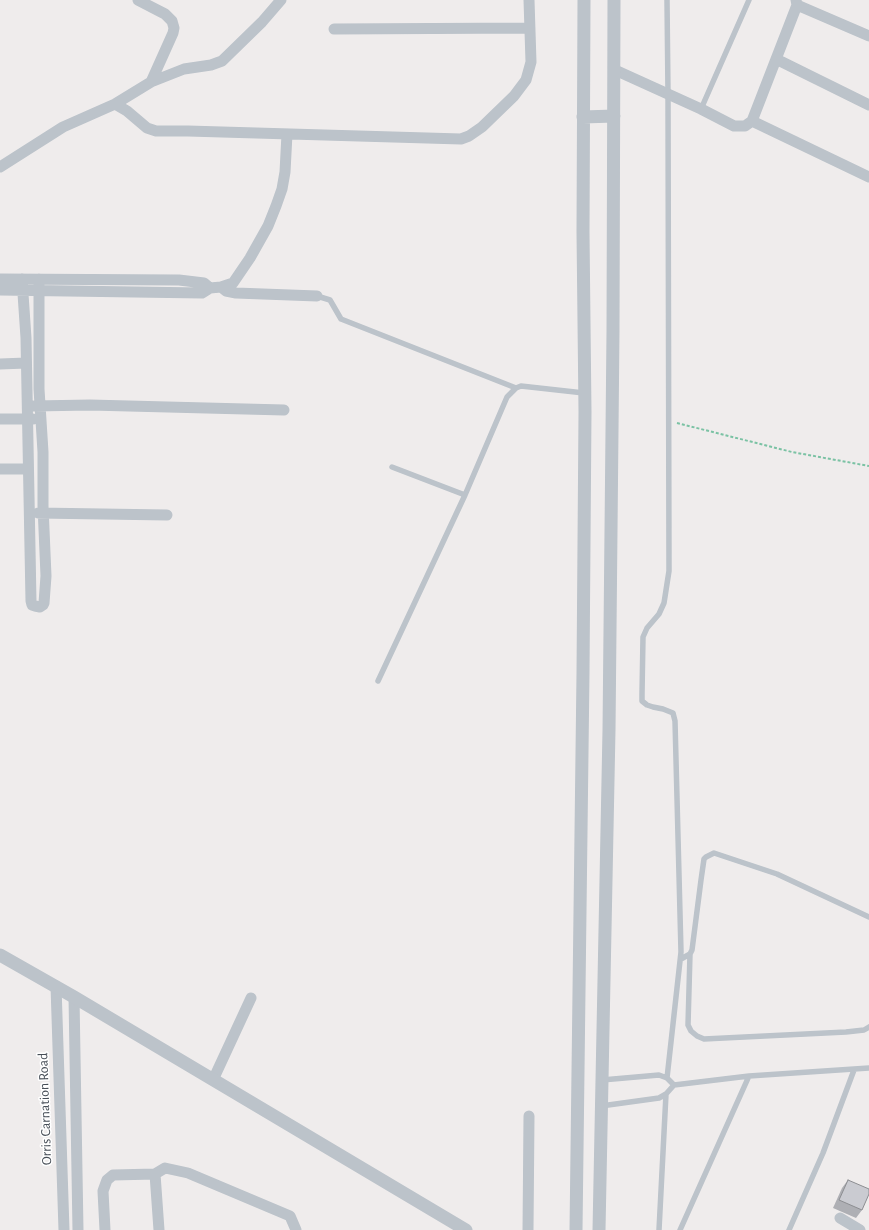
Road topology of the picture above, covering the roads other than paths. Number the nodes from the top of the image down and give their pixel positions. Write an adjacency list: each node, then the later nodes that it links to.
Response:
1 (138, 0): 14 (street)
2 (281, 0): 14 (street)
3 (529, 0): 9 (street)
4 (584, 0): 20 (street)
5 (614, 0): 13 (street)
6 (667, 0): 15 (lane)
7 (749, 0): 18 (lane)
8 (796, 2): 11 (street); 12 (street)
9 (530, 28): 10 (street); 22 (street)
10 (334, 29)
11 (869, 36)
12 (776, 59): 17 (street); 21 (street)
13 (615, 70): 15 (street); 19 (street)
14 (151, 82): 16 (street)
15 (668, 94): 18 (street); 53 (lane)
16 (115, 104): 22 (street); 23 (street)
17 (869, 105)
18 (701, 109): 21 (street)
19 (614, 116): 20 (street); 63 (street)
20 (583, 117): 35 (street)
21 (752, 121): 24 (street)
22 (287, 134): 28 (street)
23 (0, 167)
24 (869, 177)
25 (0, 279): 26 (street)
26 (22, 279): 27 (street); 30 (street)
27 (39, 284): 28 (street); 30 (street); 37 (street)
28 (221, 287): 31 (street)
29 (0, 290): 30 (street)
30 (22, 290): 32 (street)
31 (317, 296): 34 (lane)
32 (26, 363): 33 (street); 36 (street)
33 (0, 364)
34 (516, 388): 35 (lane); 45 (lane)
35 (585, 393): 77 (street)
36 (27, 406): 37 (street); 41 (street)
37 (41, 406): 38 (street); 39 (street)
38 (284, 410)
39 (41, 418): 41 (street); 47 (street)
40 (0, 419): 41 (street)
41 (28, 419): 44 (street)
42 (392, 467): 45 (lane)
43 (0, 469): 44 (street)
44 (28, 469): 46 (street)
45 (464, 495): 49 (lane)
46 (29, 513): 47 (street); 47 (street)
47 (44, 513): 48 (street)
48 (167, 515)
49 (378, 681)
50 (869, 917): 51 (lane)
51 (690, 954): 53 (lane); 57 (lane)
52 (0, 955): 54 (street)
53 (681, 959): 61 (lane)
54 (56, 986): 55 (street); 70 (street, Orris Carnation Road)
55 (74, 997): 62 (street); 71 (street)
56 (251, 998): 62 (street)
57 (869, 1027)
58 (869, 1068): 59 (lane)
59 (854, 1070): 60 (lane); 81 (lane)
60 (749, 1076): 64 (lane); 80 (lane)
61 (667, 1078): 63 (lane); 64 (lane)
62 (212, 1080): 75 (street)
63 (602, 1080): 66 (street)
64 (674, 1085): 65 (lane)
65 (666, 1094): 66 (lane); 79 (lane)
66 (601, 1106): 78 (street)
67 (529, 1116): 76 (street)
68 (155, 1174): 72 (street); 73 (street); 74 (street)
69 (840, 1218): 82 (street)
70 (64, 1230)
71 (78, 1230)
72 (104, 1230)
73 (159, 1230)
74 (296, 1230)
75 (466, 1230)
76 (528, 1230)
77 (576, 1230)
78 (599, 1230)
79 (659, 1230)
80 (680, 1230)
81 (789, 1230)
82 (860, 1230)

